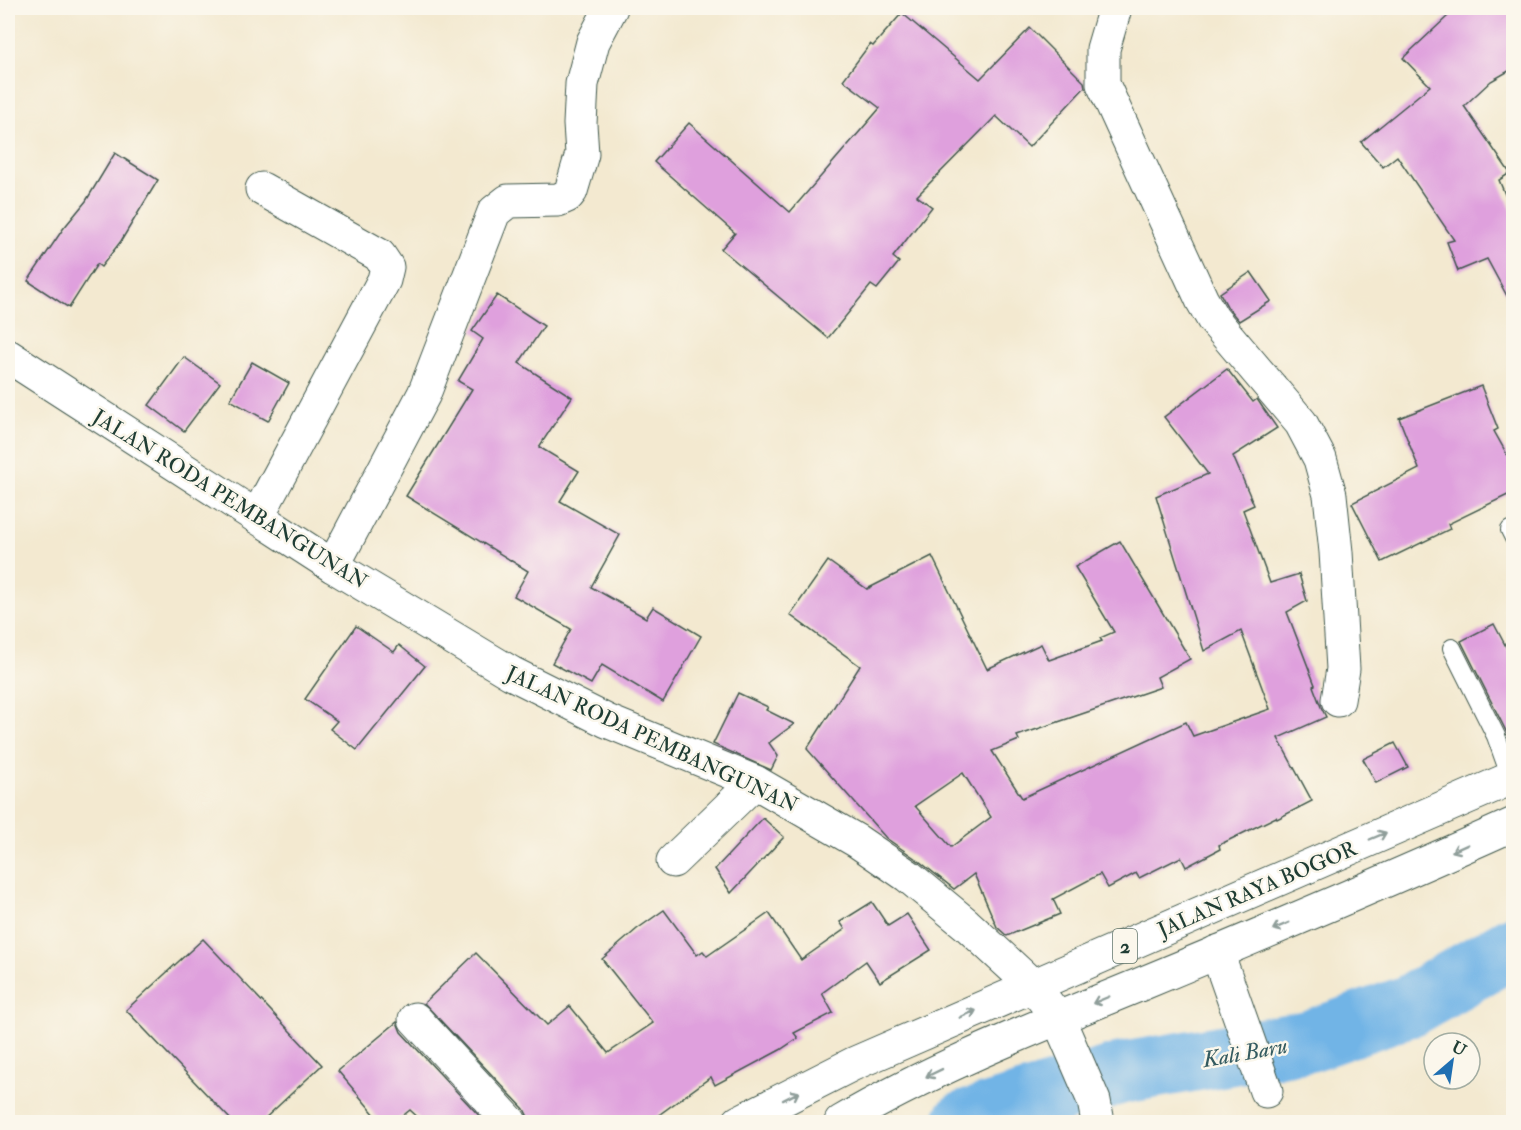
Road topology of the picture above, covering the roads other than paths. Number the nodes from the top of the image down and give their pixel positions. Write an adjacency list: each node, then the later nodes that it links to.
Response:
1 (611, 8): 6 (main road)
2 (1115, 8): 8 (main road)
3 (262, 189): 5 (main road)
4 (8, 356): 5 (main road, JALAN RODA PEMBANGUNAN)
5 (257, 517): 6 (main road, JALAN RODA PEMBANGUNAN)
6 (333, 566): 10 (main road, JALAN RODA PEMBANGUNAN)
7 (1452, 648): 9 (lane)
8 (1338, 700)
9 (1512, 778): 14 (main road, JALAN RAYA BOGOR / 2, one-way to 9)
10 (755, 783): 12 (main road); 14 (main road, JALAN RODA PEMBANGUNAN)
11 (1514, 824): 13 (main road, JALAN RAYA BOGOR / 2, one-way to 13)
12 (674, 861)
13 (1217, 952): 15 (main road, JALAN RAYA BOGOR / 2, one-way to 15); 17 (main road)
14 (1033, 986): 15 (main road, JALAN RODA PEMBANGUNAN); 20 (main road, JALAN RAYA BOGOR / 2, one-way to 14)
15 (1058, 1018): 18 (main road, JALAN RODA PEMBANGUNAN); 21 (main road, JALAN RAYA BOGOR / 2, one-way to 21)
16 (415, 1019): 19 (main road)
17 (1261, 1078)
18 (1096, 1112)
19 (510, 1122)
20 (739, 1122)
21 (841, 1122)

